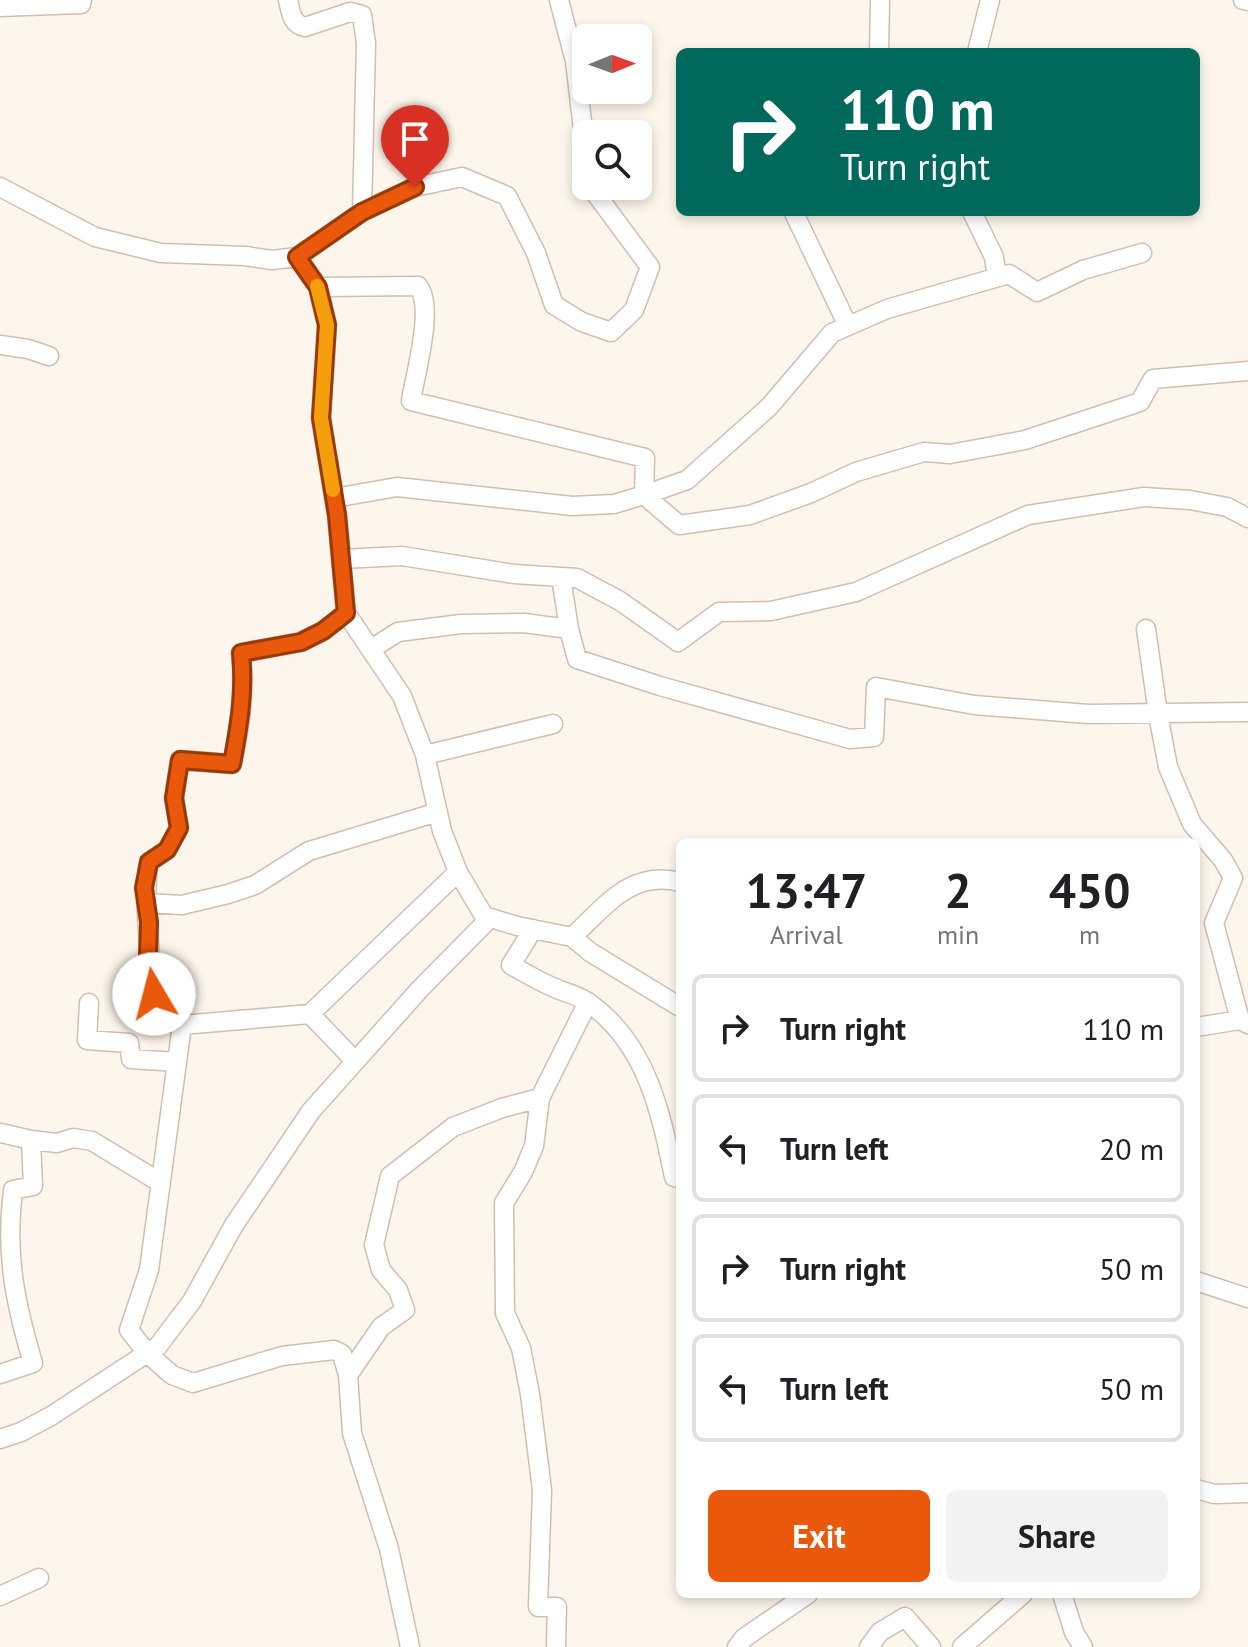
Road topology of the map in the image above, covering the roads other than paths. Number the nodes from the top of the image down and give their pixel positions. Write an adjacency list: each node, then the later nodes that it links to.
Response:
1 (82, 0): 6 (street)
2 (288, 0): 12 (street)
3 (559, 0): 9 (street)
4 (880, 0): 7 (street)
5 (990, 0): 8 (street)
6 (0, 7)
7 (879, 48)
8 (978, 48)
9 (582, 120)
10 (0, 187): 16 (street)
11 (600, 200): 12 (street)
12 (362, 212): 16 (street)
13 (795, 216): 19 (street)
14 (974, 216): 17 (street)
15 (1142, 253): 17 (street)
16 (297, 257): 18 (street)
17 (997, 277): 19 (street)
18 (318, 287): 23 (street); 24 (street)
19 (848, 326): 23 (street)
20 (0, 345): 21 (street)
21 (49, 356)
22 (1248, 371): 23 (street)
23 (644, 495): 24 (street)
24 (334, 498): 26 (street)
25 (1248, 518): 27 (street)
26 (341, 559): 27 (street); 28 (street)
27 (561, 577): 29 (street)
28 (346, 613): 31 (street); 39 (street)
29 (569, 629): 31 (street); 33 (street)
30 (1146, 629): 33 (street)
31 (371, 649): 35 (street)
32 (1248, 712): 33 (street)
33 (1158, 714): 47 (street)
34 (553, 724): 35 (street)
35 (425, 755): 36 (street)
36 (438, 812): 37 (street); 39 (street)
37 (458, 872): 40 (street); 46 (street)
38 (676, 881): 42 (street)
39 (146, 903): 48 (street)
40 (490, 918): 41 (street); 50 (street)
41 (533, 929): 42 (street); 43 (street)
42 (572, 937): 45 (street)
43 (588, 1002): 52 (street); 55 (street)
44 (89, 1003): 51 (street)
45 (676, 1005)
46 (310, 1014): 48 (street); 50 (street)
47 (1244, 1022): 49 (street)
48 (182, 1025): 51 (street)
49 (1200, 1027)
50 (355, 1061): 59 (street)
51 (177, 1062): 56 (street)
52 (540, 1098): 61 (street); 71 (street)
53 (1, 1133): 54 (street)
54 (31, 1140): 56 (street); 60 (street)
55 (676, 1177)
56 (161, 1183): 59 (street)
57 (1200, 1282): 58 (street)
58 (1248, 1298)
59 (147, 1353): 61 (street); 62 (street)
60 (0, 1374)
61 (348, 1375): 70 (street)
62 (0, 1439)
63 (1200, 1490): 64 (street)
64 (1248, 1493)
65 (39, 1578): 66 (street)
66 (0, 1596)
67 (802, 1598): 72 (street)
68 (1018, 1598): 75 (street)
69 (1063, 1598): 76 (street)
70 (410, 1647)
71 (556, 1647)
72 (737, 1647)
73 (869, 1647): 74 (street)
74 (931, 1647)
75 (962, 1647)
76 (1083, 1647)

